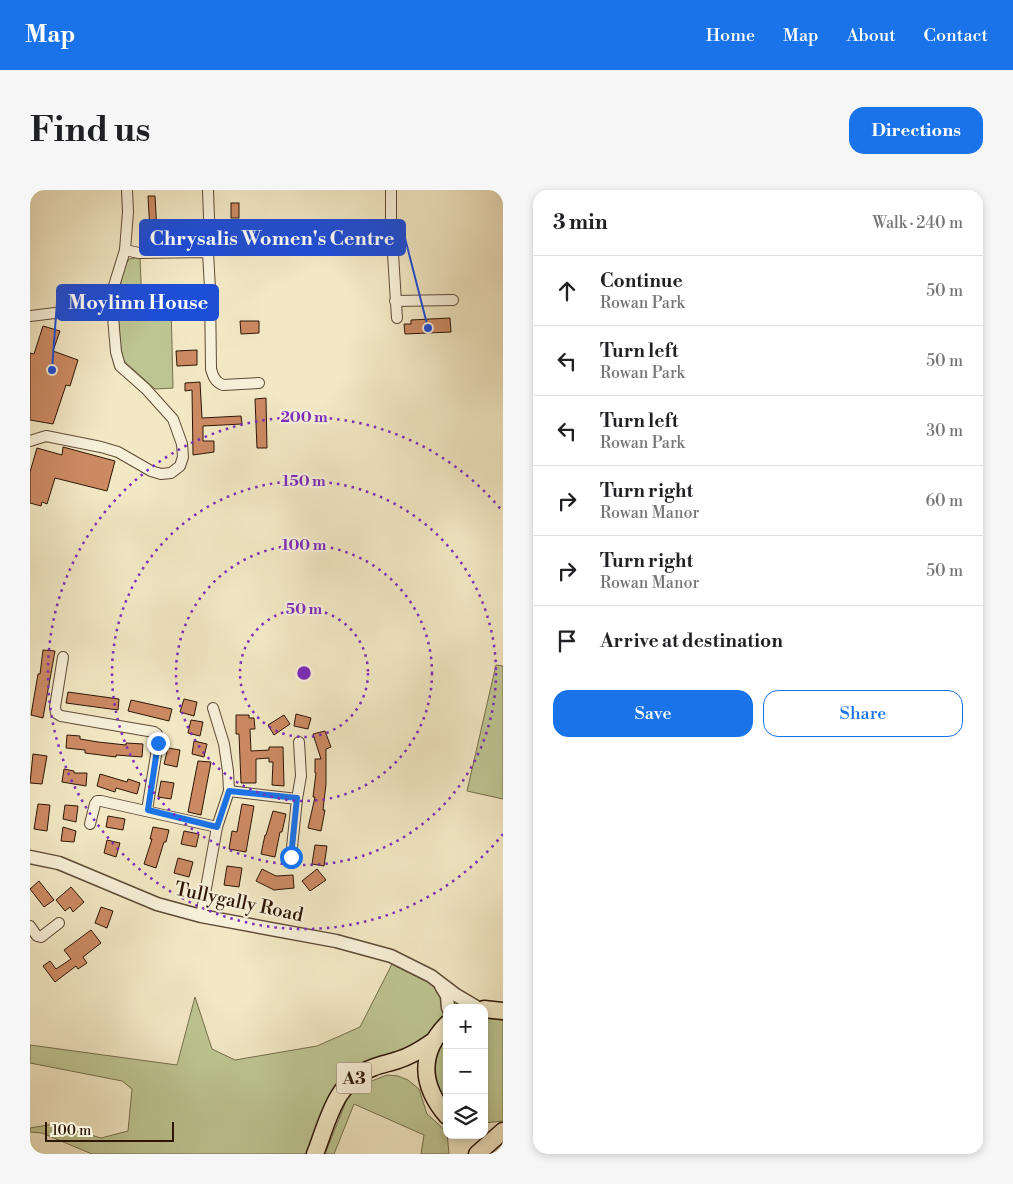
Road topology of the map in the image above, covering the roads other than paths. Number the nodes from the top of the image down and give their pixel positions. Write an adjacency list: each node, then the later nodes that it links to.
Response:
1 (127, 190): 5 (street)
2 (208, 190): 4 (street)
3 (391, 190): 7 (street)
4 (209, 218)
5 (126, 250): 8 (street); 11 (street)
6 (453, 300): 7 (street)
7 (396, 301): 10 (street)
8 (112, 306): 9 (street); 12 (street)
9 (30, 316)
10 (397, 318)
11 (259, 383)
12 (30, 441)
13 (63, 657): 18 (street)
14 (213, 708): 16 (street)
15 (299, 742): 17 (street)
16 (229, 791): 17 (street); 20 (street)
17 (297, 798): 22 (street)
18 (148, 810): 19 (street); 20 (street)
19 (90, 824)
20 (217, 827): 23 (street)
21 (30, 857): 23 (street, Tullygally Road)
22 (291, 857)
23 (201, 916): 26 (street, Tullygally Road)
24 (59, 923): 25 (street)
25 (30, 926)
26 (439, 982): 27 (street); 28 (street, Tullygally Road)
27 (448, 1004)
28 (471, 1004)
29 (488, 1009): 30 (highway)
30 (502, 1011)
31 (443, 1029): 32 (highway, A3)
32 (432, 1042): 33 (highway, A3); 36 (highway, A3)
33 (443, 1112)
34 (488, 1130): 35 (highway)
35 (503, 1130): 37 (highway)
36 (315, 1154)
37 (477, 1154)

